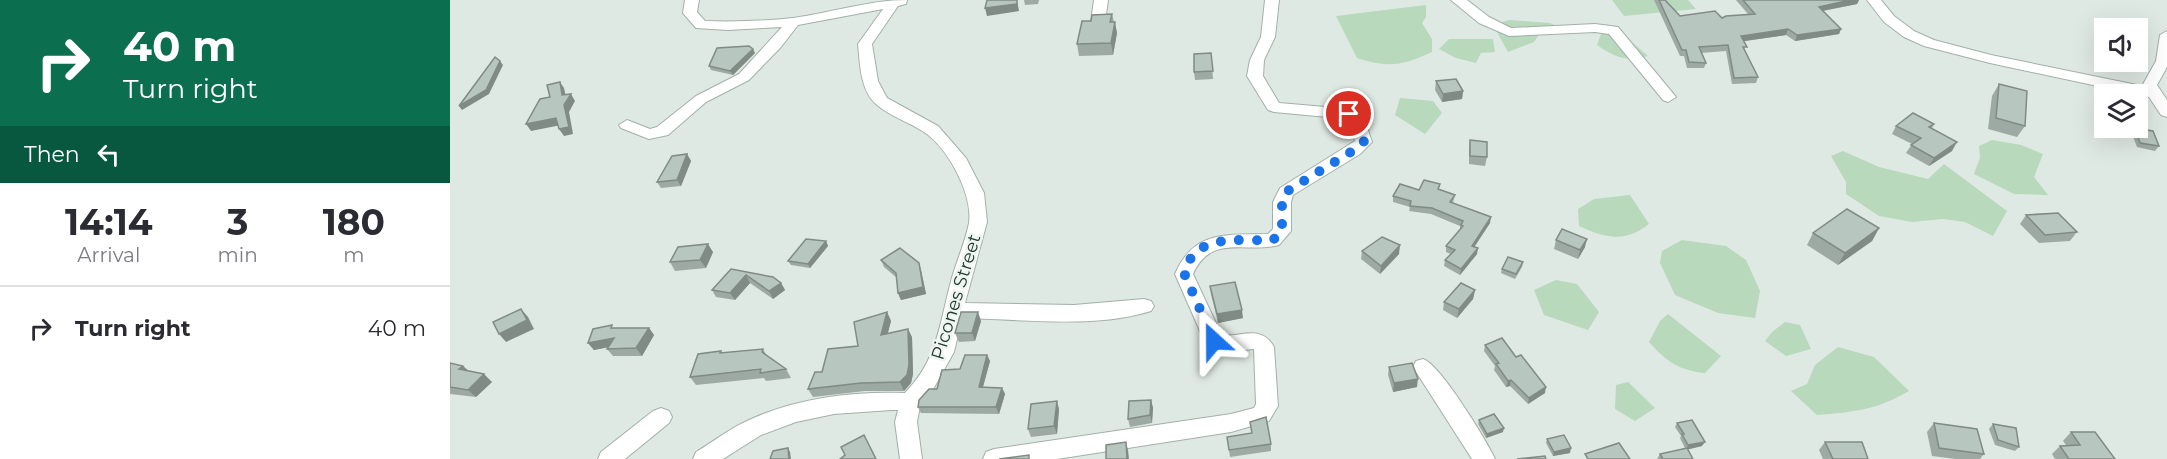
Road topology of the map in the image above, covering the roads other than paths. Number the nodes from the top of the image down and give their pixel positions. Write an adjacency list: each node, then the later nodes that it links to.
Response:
1 (692, 0): 7 (street)
2 (1101, 0): 8 (street)
3 (1272, 0): 22 (street)
4 (1458, 0): 11 (street)
5 (1874, 0): 10 (street)
6 (898, 1): 7 (street); 15 (street, Picones Street)
7 (793, 22): 13 (street)
8 (1098, 22)
9 (2167, 36): 10 (street)
10 (2152, 93): 12 (street)
11 (1668, 97)
12 (2167, 112)
13 (627, 125)
14 (1144, 306): 15 (street)
15 (954, 310): 17 (street, Picones Street)
16 (1423, 367): 23 (street)
17 (910, 402): 20 (street); 21 (street)
18 (661, 417): 19 (street)
19 (609, 459)
20 (705, 459)
21 (911, 459)
22 (994, 459)
23 (1484, 459)

